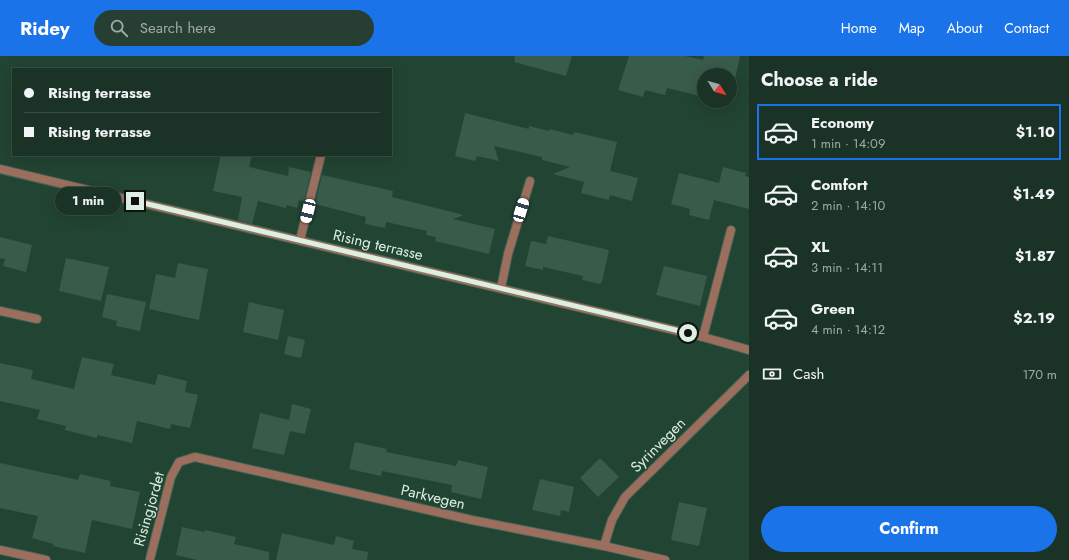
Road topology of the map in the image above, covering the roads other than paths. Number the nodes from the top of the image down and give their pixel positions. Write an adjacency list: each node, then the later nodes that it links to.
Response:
1 (321, 156): 5 (street)
2 (0, 169): 5 (street, Rising terrasse)
3 (530, 181): 6 (street)
4 (731, 230): 9 (street)
5 (300, 240): 6 (street, Rising terrasse)
6 (501, 288): 9 (street, Rising terrasse)
7 (0, 311): 8 (street)
8 (38, 319)
9 (703, 337): 10 (street, Rising terrasse)
10 (749, 350)
11 (749, 375): 13 (street, Syrinvegen)
12 (196, 457): 13 (street, Parkvegen); 15 (street, Risingjordet)
13 (604, 546): 17 (street, Parkvegen)
14 (0, 550): 16 (street)
15 (151, 559)
16 (46, 560)
17 (665, 560)

